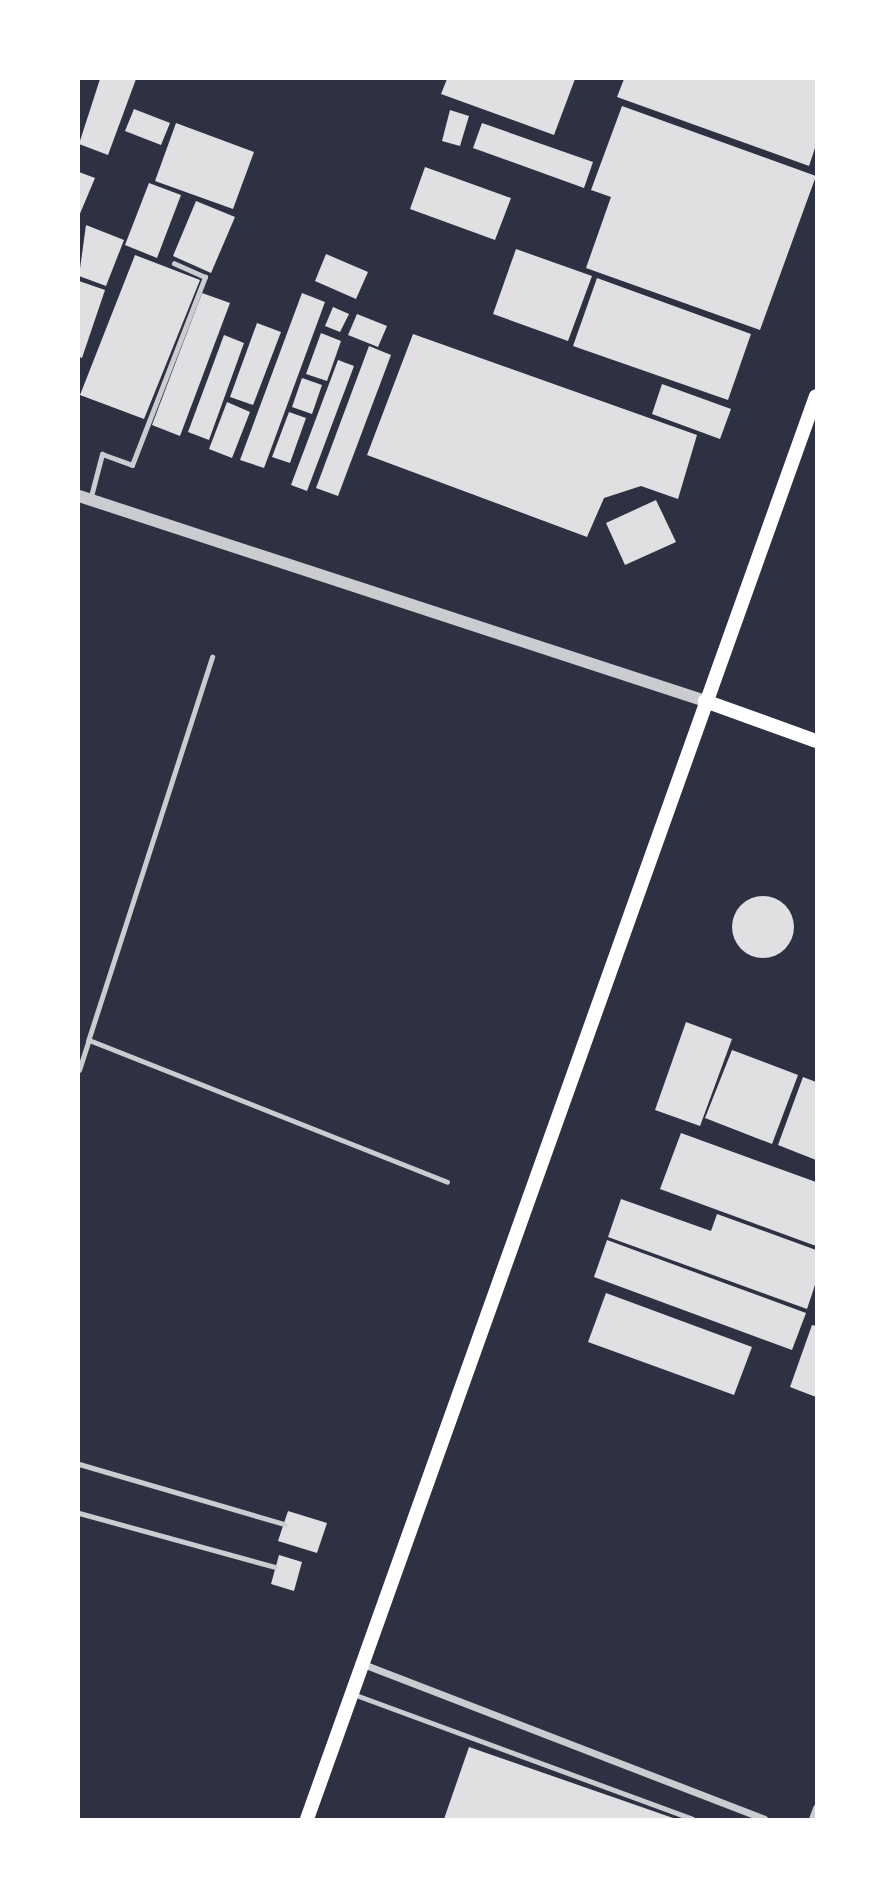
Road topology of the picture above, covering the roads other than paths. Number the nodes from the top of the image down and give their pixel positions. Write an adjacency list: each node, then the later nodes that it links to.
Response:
1 (174, 263): 3 (lane)
2 (816, 396): 5 (main road)
3 (84, 498): 5 (street)
4 (212, 657): 7 (lane)
5 (705, 701): 6 (main road); 14 (main road)
6 (816, 741)
7 (86, 1047): 8 (lane); 9 (lane)
8 (79, 1070)
9 (447, 1182)
10 (79, 1464): 12 (lane)
11 (79, 1513): 13 (lane)
12 (284, 1524)
13 (275, 1567)
14 (363, 1664): 15 (main road); 19 (street)
15 (353, 1694): 17 (main road); 18 (lane)
16 (816, 1808): 20 (street)
17 (307, 1819)
18 (692, 1819)
19 (764, 1819)
20 (812, 1819)

